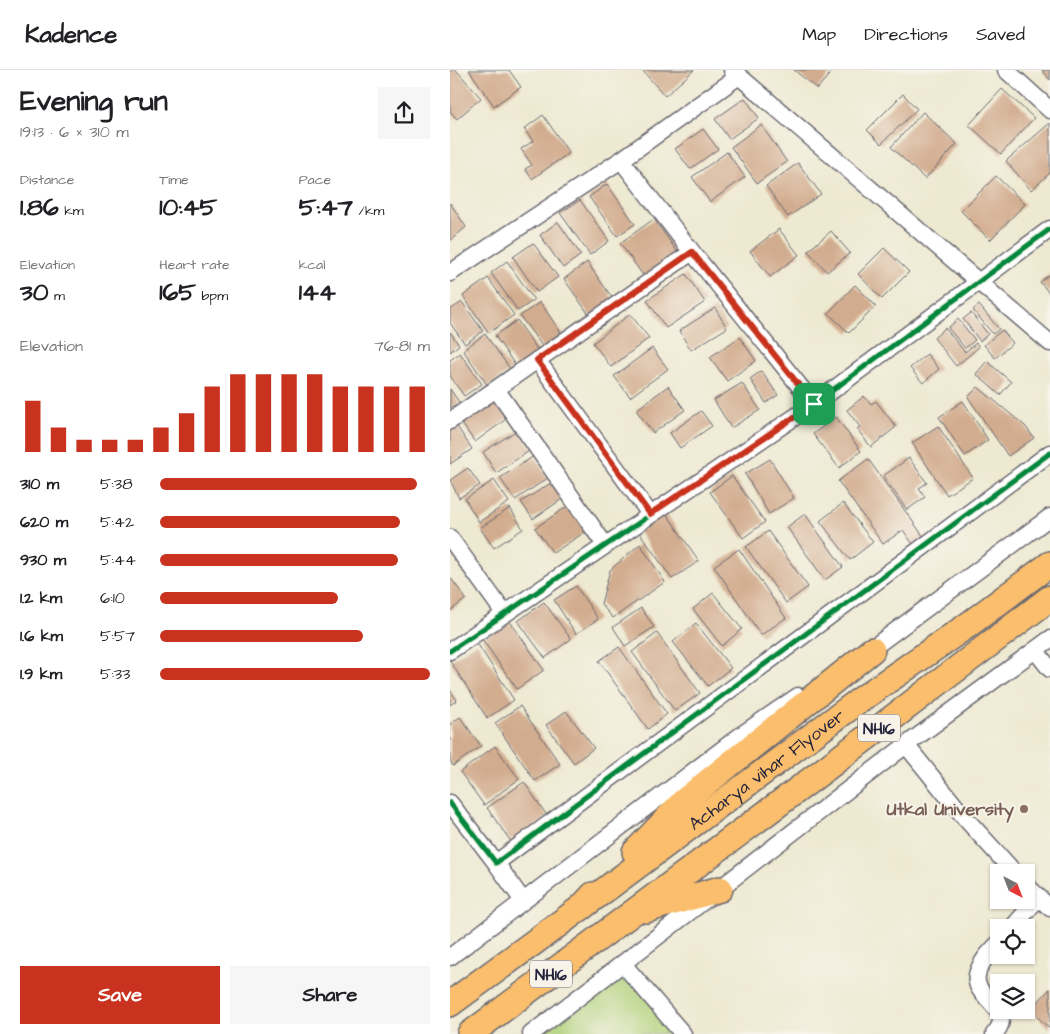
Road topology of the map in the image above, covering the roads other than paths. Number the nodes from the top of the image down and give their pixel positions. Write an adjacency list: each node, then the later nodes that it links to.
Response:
1 (1006, 70): 3 (street)
2 (736, 73): 4 (street); 8 (street)
3 (1050, 110)
4 (622, 160): 6 (street); 7 (street)
5 (1050, 229): 8 (street)
6 (692, 252): 10 (street); 12 (street)
7 (450, 273)
8 (980, 282): 9 (street); 12 (street)
9 (1050, 343)
10 (537, 360): 11 (street); 15 (street)
11 (496, 389): 13 (street); 18 (street)
12 (814, 404): 15 (street)
13 (450, 421)
14 (1050, 453): 29 (street)
15 (650, 514): 18 (street)
16 (1050, 517): 23 (street)
17 (450, 538): 21 (street)
18 (605, 545): 21 (street)
19 (1050, 564): 35 (highway, Acharya vihar Flyover / NH16)
20 (1050, 598): 36 (highway, Acharya vihar Flyover / NH16)
21 (504, 613): 25 (street)
22 (1050, 639): 24 (street)
23 (872, 650): 33 (street); 35 (highway)
24 (1035, 650): 26 (street); 27 (street)
25 (450, 651)
26 (1050, 668)
27 (906, 745): 30 (street); 31 (street)
28 (450, 803): 29 (street)
29 (496, 863): 33 (street)
30 (1007, 864)
31 (720, 889): 36 (highway); 40 (street)
32 (1035, 894): 34 (street)
33 (524, 901): 39 (street)
34 (1044, 903): 37 (street)
35 (582, 907): 41 (highway, NH16)
36 (632, 914): 42 (highway, NH16)
37 (1024, 919)
38 (990, 953): 45 (street)
39 (450, 957)
40 (623, 964): 43 (street); 44 (street)
41 (450, 1004)
42 (470, 1034)
43 (531, 1034)
44 (683, 1034)
45 (994, 1034)

